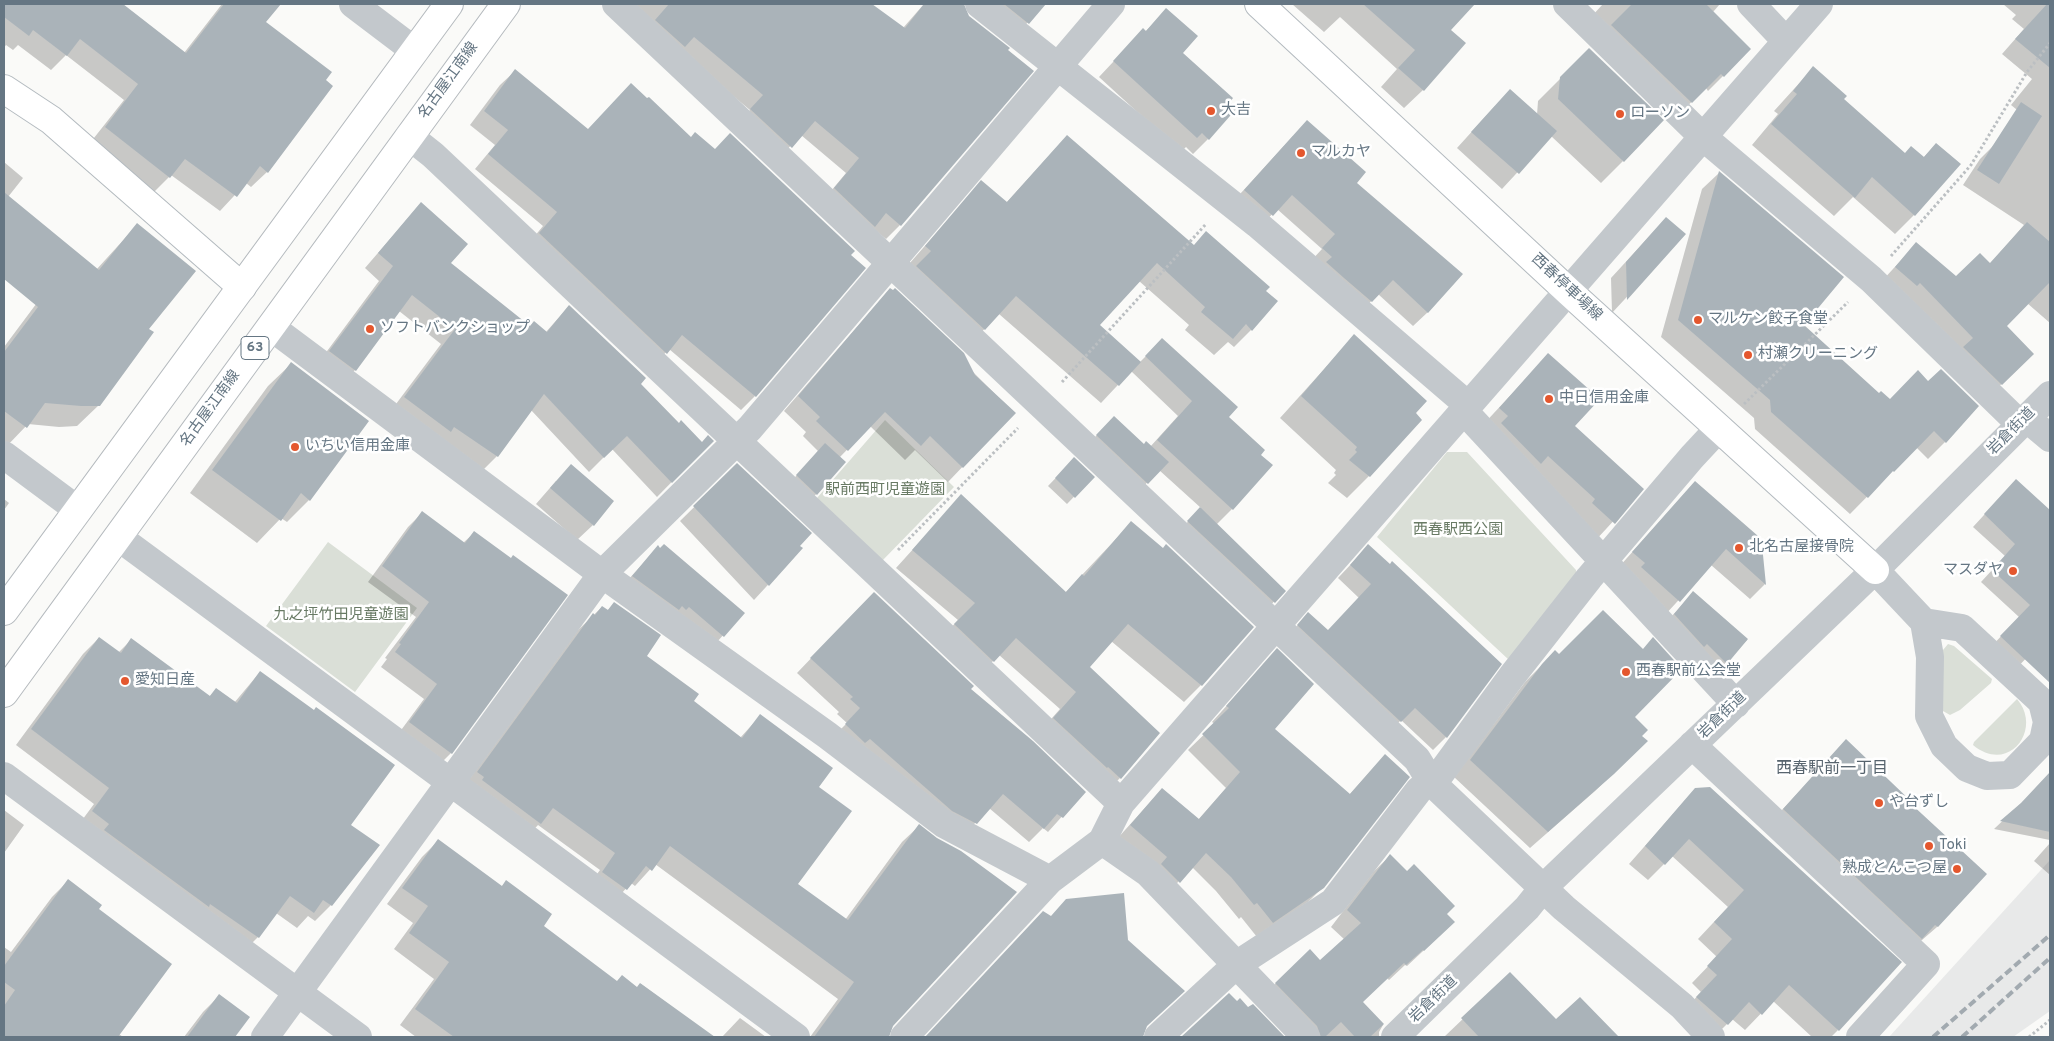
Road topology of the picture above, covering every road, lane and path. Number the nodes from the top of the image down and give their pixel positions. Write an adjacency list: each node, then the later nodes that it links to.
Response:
1 (352, 4): 13 (street)
2 (449, 4): 13 (main road)
3 (506, 4): 16 (main road, 名古屋江南線 / 63)
4 (616, 4): 18 (street)
5 (979, 4): 14 (street)
6 (1111, 4): 14 (street)
7 (1259, 4): 21 (main road, 西春停車場線)
8 (1567, 4): 17 (street)
9 (1751, 4): 11 (street)
10 (1819, 4): 11 (street)
11 (1786, 41): 17 (street)
12 (2050, 43): 19 (path)
13 (415, 51): 20 (main road)
14 (1058, 66): 18 (street); 25 (street)
15 (4, 89): 20 (main road)
16 (409, 136): 22 (main road, 名古屋江南線 / 63); 29 (street)
17 (1702, 137): 19 (street); 21 (street)
18 (890, 264): 29 (street); 38 (street)
19 (1871, 279): 24 (path); 26 (street)
20 (242, 287): 31 (main road)
21 (1569, 292): 25 (street); 27 (main road, 西春停車場線)
22 (271, 327): 32 (main road, 名古屋江南線 / 63); 35 (street)
23 (2050, 395): 26 (street, 岩倉街道)
24 (1744, 404)
25 (1467, 409): 33 (street); 38 (street)
26 (2023, 421): 28 (street); 34 (street, 岩倉街道)
27 (1719, 428): 33 (street); 34 (main road, 西春停車場線)
28 (2050, 438)
29 (736, 440): 35 (street); 45 (street)
30 (4, 454): 31 (street)
31 (78, 510): 36 (main road)
32 (118, 537): 39 (main road, 名古屋江南線 / 63); 43 (street)
33 (1604, 562): 40 (street); 44 (street)
34 (1874, 570): 37 (street); 40 (street, 岩倉街道)
35 (602, 574): 43 (street); 47 (street)
36 (4, 611)
37 (1924, 622): 37 (street)
38 (1275, 627): 44 (street); 45 (street)
39 (4, 693)
40 (1736, 704): 41 (street, 岩倉街道)
41 (1692, 745): 48 (street, 岩倉街道); 60 (street)
42 (4, 776): 50 (street)
43 (450, 782): 50 (street); 54 (street)
44 (1431, 782): 48 (street); 49 (street)
45 (1121, 803): 46 (street)
46 (1102, 841): 47 (street); 49 (street)
47 (1050, 880): 55 (street)
48 (1543, 888): 58 (street, 岩倉街道); 59 (street)
49 (1236, 965): 56 (street); 57 (street)
50 (298, 993): 52 (street); 53 (street)
51 (2050, 1020): 61 (path)
52 (265, 1037)
53 (358, 1037)
54 (796, 1037)
55 (904, 1037)
56 (1158, 1037)
57 (1306, 1037)
58 (1395, 1037)
59 (1711, 1037)
60 (1860, 1037)
61 (2029, 1037)

